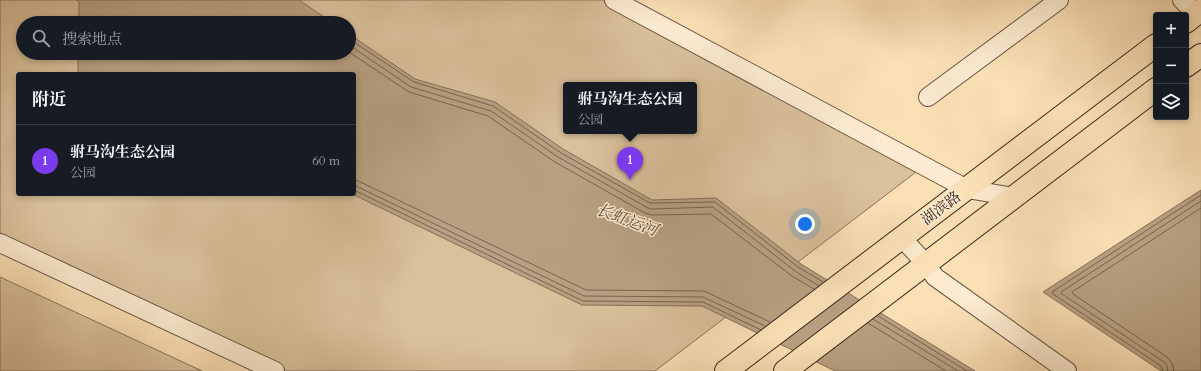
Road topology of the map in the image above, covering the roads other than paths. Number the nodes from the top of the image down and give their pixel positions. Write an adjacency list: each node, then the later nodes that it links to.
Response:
1 (614, 0): 8 (street)
2 (1059, 0): 7 (street)
3 (1153, 46): 8 (main road, 湖滨路)
4 (1201, 55): 5 (main road)
5 (1189, 64)
6 (1153, 91): 9 (main road)
7 (928, 97)
8 (967, 189): 9 (street); 10 (main road, 湖滨路)
9 (1014, 197): 12 (main road)
10 (902, 238): 12 (street); 15 (main road, 湖滨路)
11 (0, 243): 14 (street)
12 (926, 264): 13 (main road); 16 (street)
13 (787, 370)
14 (275, 371)
15 (726, 371)
16 (1066, 371)

